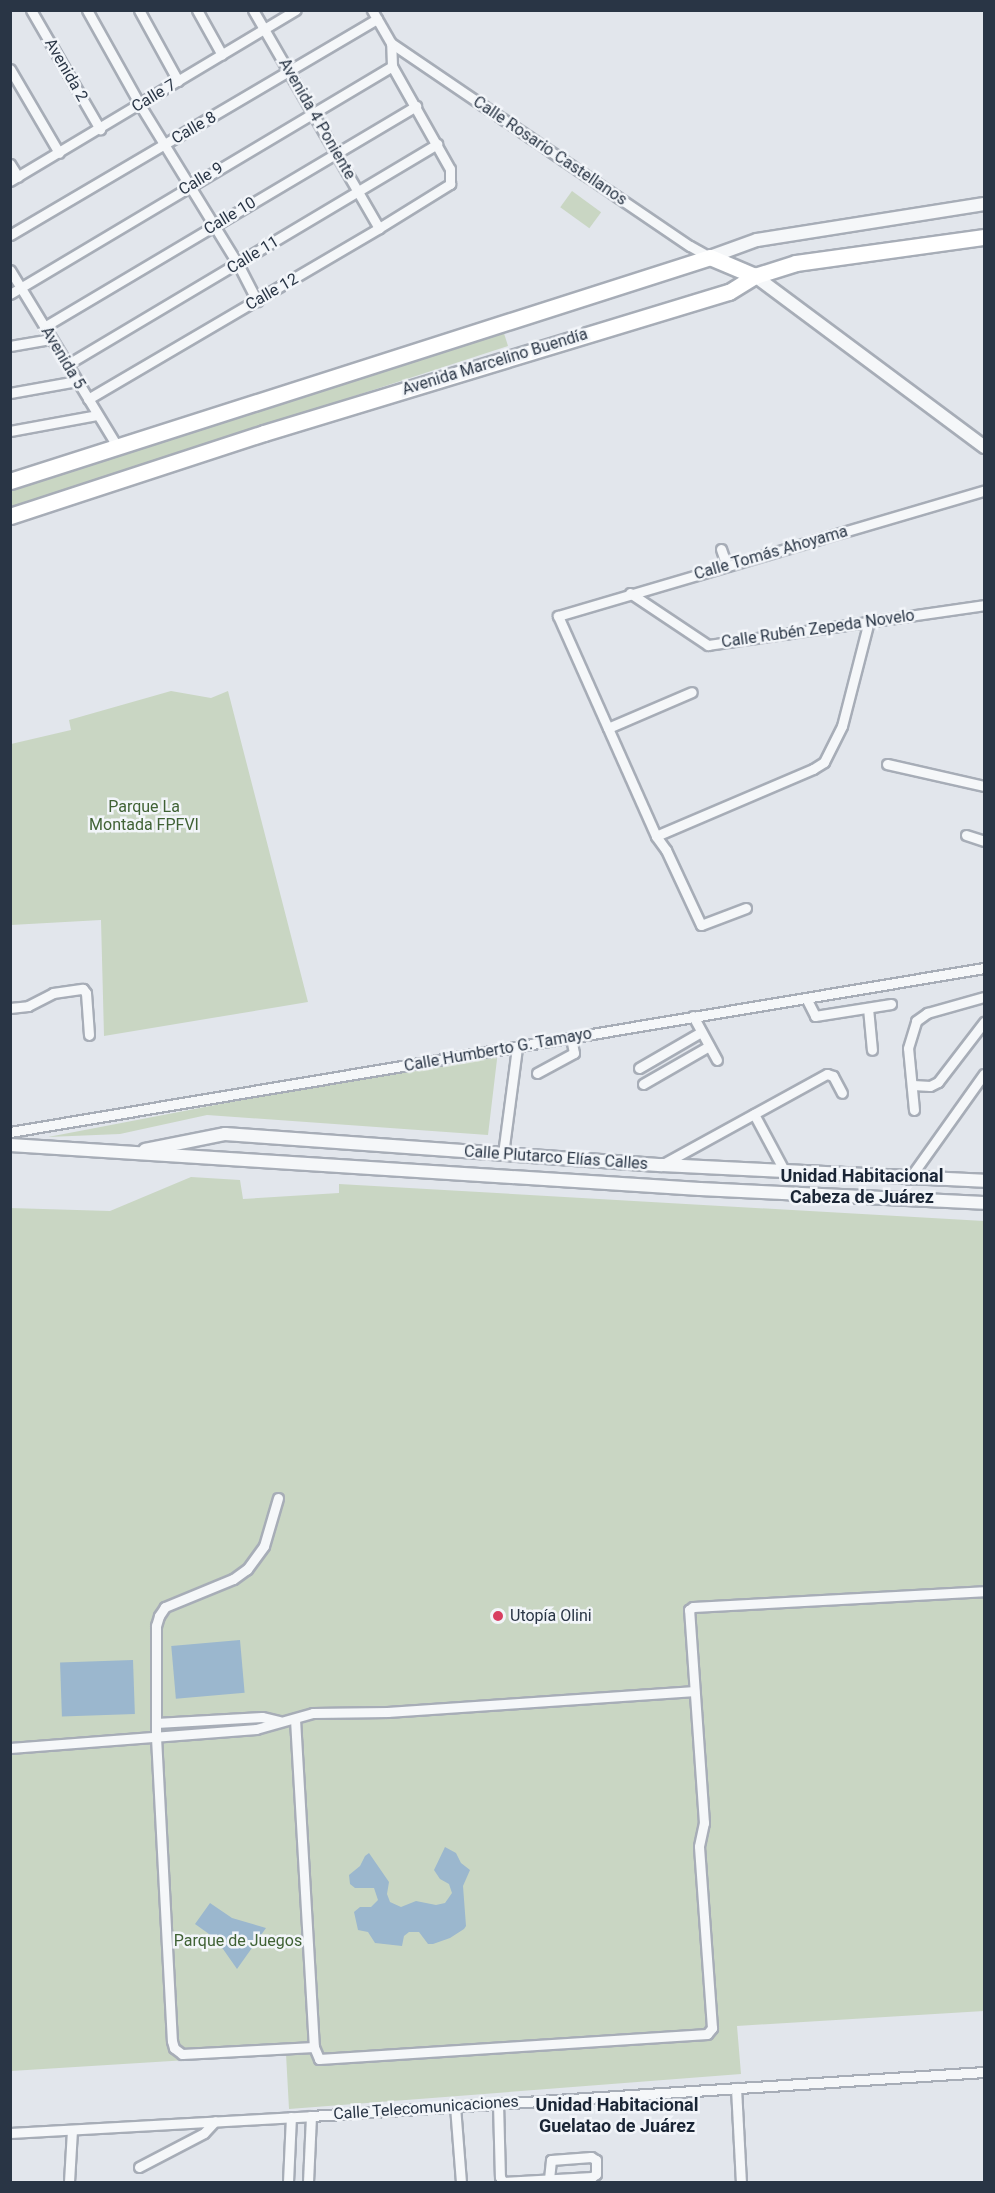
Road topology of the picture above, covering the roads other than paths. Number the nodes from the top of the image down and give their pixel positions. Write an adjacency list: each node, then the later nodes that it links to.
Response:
1 (31, 10): 18 (street, Avenida 2)
2 (87, 10): 15 (street)
3 (139, 10): 14 (street)
4 (197, 10): 10 (street)
5 (253, 10): 8 (street, Avenida 4 Poniente)
6 (296, 10): 8 (street, Calle 7)
7 (375, 15): 9 (street); 13 (street, Calle 8)
8 (265, 30): 10 (street, Calle 7); 13 (street, Avenida 4 Poniente)
9 (391, 43): 11 (street); 32 (street, Calle Rosario Castellanos)
10 (222, 55): 14 (street, Calle 7)
11 (392, 66): 16 (street); 17 (street, Calle 9)
12 (10, 69): 21 (street)
13 (289, 72): 17 (street, Avenida 4 Poniente); 20 (street, Calle 8)
14 (178, 81): 15 (street, Calle 7)
15 (140, 105): 18 (street, Calle 7); 20 (street)
16 (416, 106): 19 (street); 22 (street, Calle 10)
17 (312, 112): 22 (street, Avenida 4 Poniente); 25 (street, Calle 9)
18 (100, 129): 21 (street, Calle 7)
19 (437, 144): 26 (street, Calle 11); 29 (street, Calle 12)
20 (164, 145): 25 (street); 30 (street, Calle 8)
21 (59, 153): 24 (street, Calle 7)
22 (337, 154): 26 (street, Avenida 4 Poniente); 28 (street, Calle 10)
23 (10, 164): 24 (street)
24 (14, 179)
25 (189, 186): 28 (street); 36 (street, Calle 9)
26 (359, 192): 29 (street, Avenida 4 Poniente); 33 (street, Calle 11)
27 (984, 204): 32 (street, Avenida Marcelino Buendía)
28 (214, 225): 33 (street); 39 (street, Calle 10)
29 (379, 228): 38 (street, Calle 12)
30 (10, 236)
31 (984, 237): 35 (main road, Avenida Marcelino Buendía)
32 (710, 257): 35 (main road); 48 (main road, Avenida Marcelino Buendía)
33 (238, 264): 38 (street); 42 (street, Calle 11)
34 (10, 270): 36 (street, Avenida 5)
35 (755, 276): 49 (street); 52 (main road, Avenida Marcelino Buendía)
36 (21, 288): 37 (street, Calle 9); 39 (street, Avenida 5)
37 (10, 294)
38 (257, 301): 45 (street, Calle 12)
39 (44, 327): 40 (street, Avenida 5)
40 (51, 339): 41 (street); 42 (street, Avenida 5)
41 (10, 346)
42 (68, 364): 43 (street, Avenida 5)
43 (77, 381): 44 (street); 45 (street, Avenida 5)
44 (10, 393)
45 (88, 399): 46 (street, Avenida 5)
46 (97, 415): 47 (street); 48 (street, Avenida 5)
47 (10, 431)
48 (117, 446): 50 (main road, Avenida Marcelino Buendía)
49 (984, 447)
50 (10, 481)
51 (984, 491): 54 (street, Calle Tomás Ahoyama)
52 (10, 516)
53 (721, 549): 54 (street)
54 (727, 566): 55 (street, Calle Tomás Ahoyama)
55 (630, 593): 57 (street, Calle Rubén Zepeda Novelo); 59 (street, Calle Tomás Ahoyama)
56 (984, 604): 57 (street, Calle Rubén Zepeda Novelo)
57 (869, 621): 63 (street)
58 (692, 692): 59 (street)
59 (608, 728): 63 (street)
60 (887, 764): 61 (street)
61 (984, 786)
62 (966, 835): 64 (street)
63 (656, 836): 65 (street)
64 (984, 841)
65 (746, 908)
66 (984, 968): 68 (street, Calle Humberto G. Tamayo)
67 (984, 997): 85 (street)
68 (806, 998): 71 (street); 72 (street, Calle Humberto G. Tamayo)
69 (891, 1004): 71 (street)
70 (10, 1008): 75 (street)
71 (868, 1008): 79 (street)
72 (693, 1016): 74 (street); 76 (street, Calle Humberto G. Tamayo)
73 (984, 1023): 85 (street)
74 (702, 1032): 77 (street); 81 (street)
75 (89, 1035)
76 (571, 1037): 78 (street, Calle Humberto G. Tamayo); 82 (street)
77 (709, 1046): 80 (street); 84 (street)
78 (517, 1048): 89 (street, Calle Humberto G. Tamayo); 92 (street)
79 (872, 1050)
80 (717, 1060)
81 (639, 1068)
82 (537, 1073)
83 (984, 1074): 96 (street)
84 (643, 1084)
85 (914, 1085): 87 (street)
86 (842, 1094): 88 (street)
87 (914, 1110)
88 (754, 1114): 93 (street); 95 (street)
89 (10, 1132)
90 (10, 1145): 91 (street, Calle Plutarco Elías Calles)
91 (129, 1154): 92 (street, Calle Plutarco Elías Calles); 98 (street, Calle Plutarco Elías Calles)
92 (503, 1155): 93 (street, Calle Plutarco Elías Calles)
93 (662, 1165): 94 (street, Calle Plutarco Elías Calles)
94 (702, 1167): 95 (street, Calle Plutarco Elías Calles); 98 (street)
95 (785, 1172): 96 (street, Calle Plutarco Elías Calles)
96 (909, 1179): 97 (street, Calle Plutarco Elías Calles)
97 (984, 1181)
98 (700, 1189): 99 (street, Calle Plutarco Elías Calles)
99 (984, 1203)
100 (278, 1498): 105 (street)
101 (984, 1591): 102 (street)
102 (694, 1691): 103 (street); 108 (street)
103 (295, 1719): 104 (street); 108 (street)
104 (282, 1722): 105 (street); 106 (street)
105 (156, 1723): 106 (street)
106 (156, 1737): 107 (street); 108 (street)
107 (10, 1748)
108 (315, 2047)
109 (984, 2072): 110 (street, Calle Telecomunicaciones)
110 (736, 2088): 111 (street, Calle Telecomunicaciones); 124 (street)
111 (498, 2103): 112 (street, Calle Telecomunicaciones); 119 (street)
112 (455, 2106): 113 (street, Calle Telecomunicaciones); 123 (street)
113 (311, 2116): 114 (street, Calle Telecomunicaciones); 122 (street)
114 (291, 2117): 115 (street, Calle Telecomunicaciones); 121 (street)
115 (215, 2121): 116 (street, Calle Telecomunicaciones); 118 (street)
116 (72, 2130): 117 (street, Calle Telecomunicaciones); 120 (street)
117 (10, 2133)
118 (139, 2167)
119 (549, 2179): 119 (street)
120 (69, 2182)
121 (288, 2182)
122 (308, 2182)
123 (461, 2182)
124 (741, 2182)

